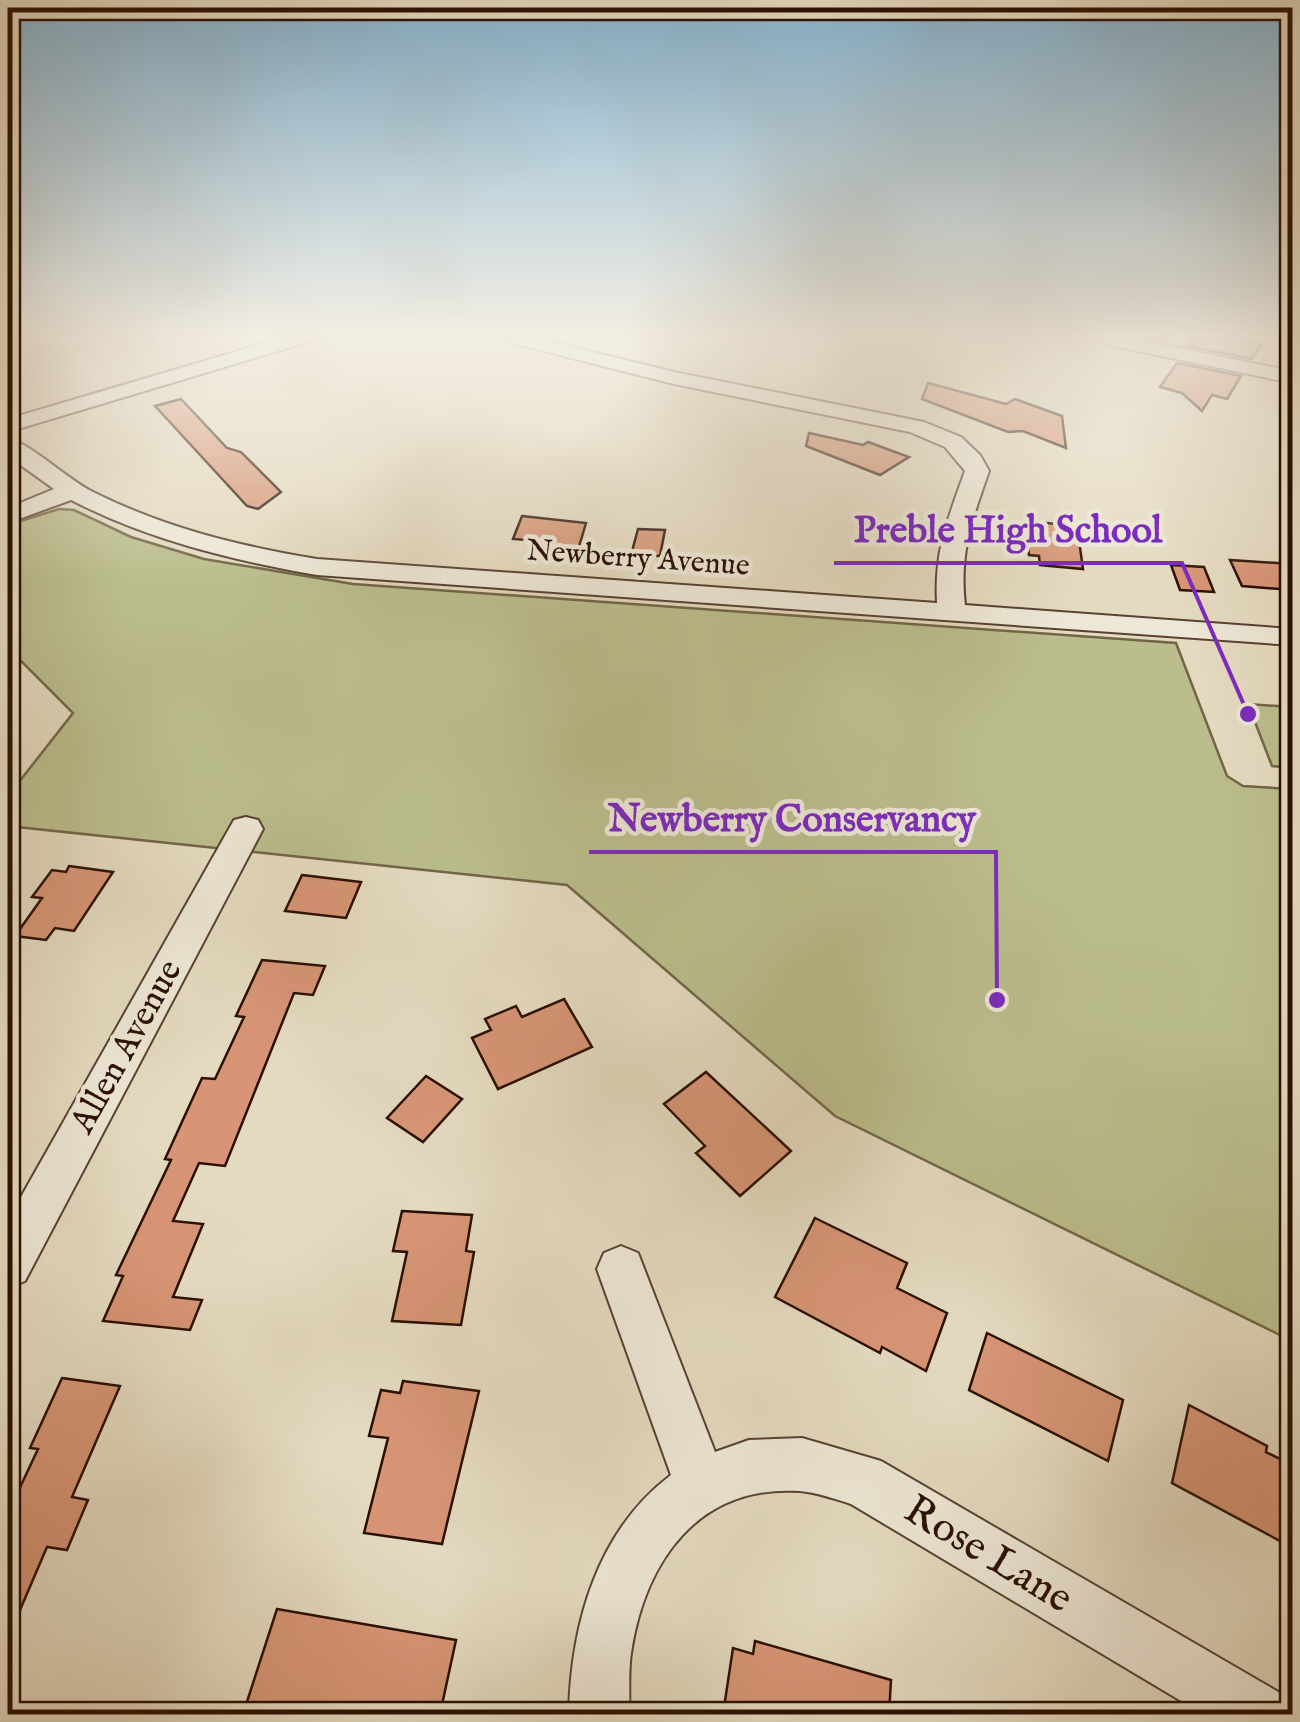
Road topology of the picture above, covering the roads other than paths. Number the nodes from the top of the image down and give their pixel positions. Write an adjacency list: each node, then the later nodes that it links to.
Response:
1 (33, 418): 3 (street)
2 (876, 418): 7 (street)
3 (8, 426)
4 (8, 446): 5 (street, Newberry Avenue)
5 (69, 492): 6 (street); 7 (street, Newberry Avenue)
6 (8, 516)
7 (952, 613): 8 (street, Newberry Avenue)
8 (1292, 636)
9 (246, 829): 10 (street, Allen Avenue)
10 (8, 1265)
11 (622, 1269): 12 (street)
12 (700, 1484): 13 (street, Rose Lane); 14 (street, Rose Lane)
13 (599, 1714)
14 (1259, 1714)

